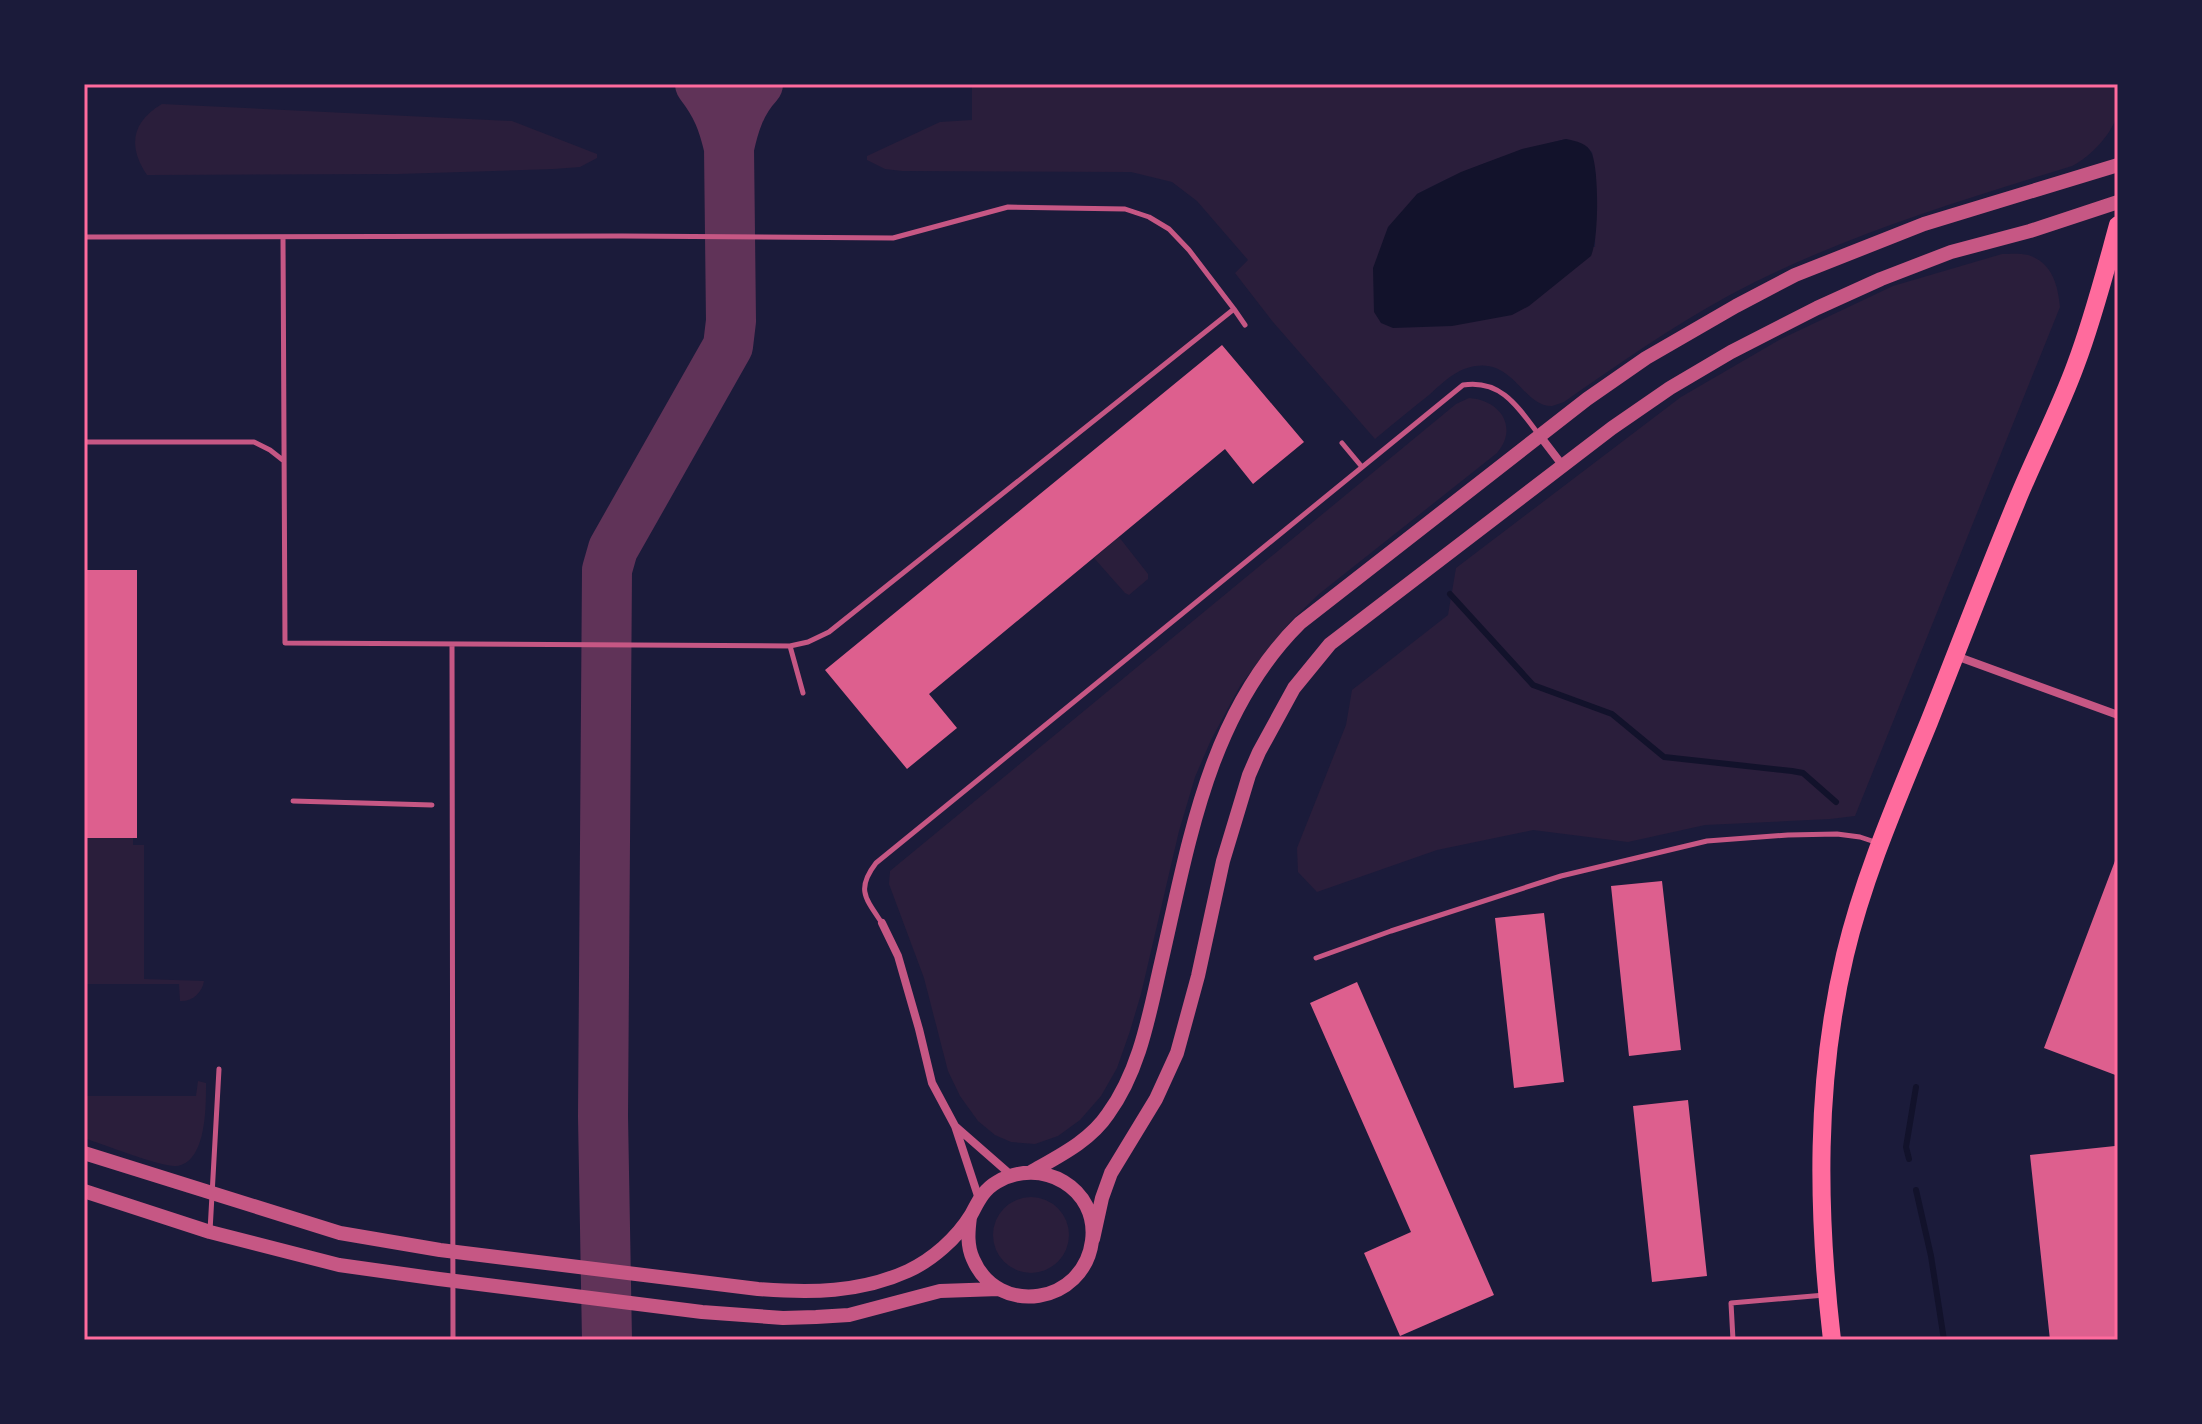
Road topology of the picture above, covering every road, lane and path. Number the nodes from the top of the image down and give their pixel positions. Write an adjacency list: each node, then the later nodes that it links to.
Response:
1 (2118, 165): 8 (street)
2 (2118, 202): 12 (street)
3 (2118, 225): 16 (main road)
4 (84, 237): 5 (lane)
5 (283, 238): 6 (lane); 11 (lane)
6 (1234, 309): 7 (lane); 15 (lane)
7 (1245, 325)
8 (1540, 436): 12 (street); 13 (lane); 27 (street)
9 (84, 442): 11 (lane)
10 (1342, 443): 13 (lane)
11 (285, 462): 14 (lane)
12 (1563, 466): 34 (street)
13 (1362, 467): 22 (lane)
14 (452, 644): 15 (lane); 37 (lane)
15 (790, 646): 17 (lane)
16 (1955, 656): 18 (street); 21 (main road)
17 (803, 693)
18 (2118, 715)
19 (293, 801): 20 (lane)
20 (432, 805)
21 (1880, 844): 23 (lane); 36 (main road)
22 (882, 923): 25 (street)
23 (1316, 958)
24 (219, 1069): 30 (lane)
25 (955, 1126): 28 (street); 31 (street)
26 (84, 1153): 30 (street)
27 (1031, 1172): 28 (street); 34 (street)
28 (1011, 1175): 31 (street)
29 (84, 1191): 33 (street)
30 (213, 1193): 32 (street); 33 (lane)
31 (979, 1199): 32 (street)
32 (970, 1217): 35 (street)
33 (210, 1232): 35 (street)
34 (1093, 1239): 35 (street)
35 (999, 1289)
36 (1827, 1295): 38 (lane); 39 (main road)
37 (453, 1340)
38 (1733, 1340)
39 (1832, 1340)

